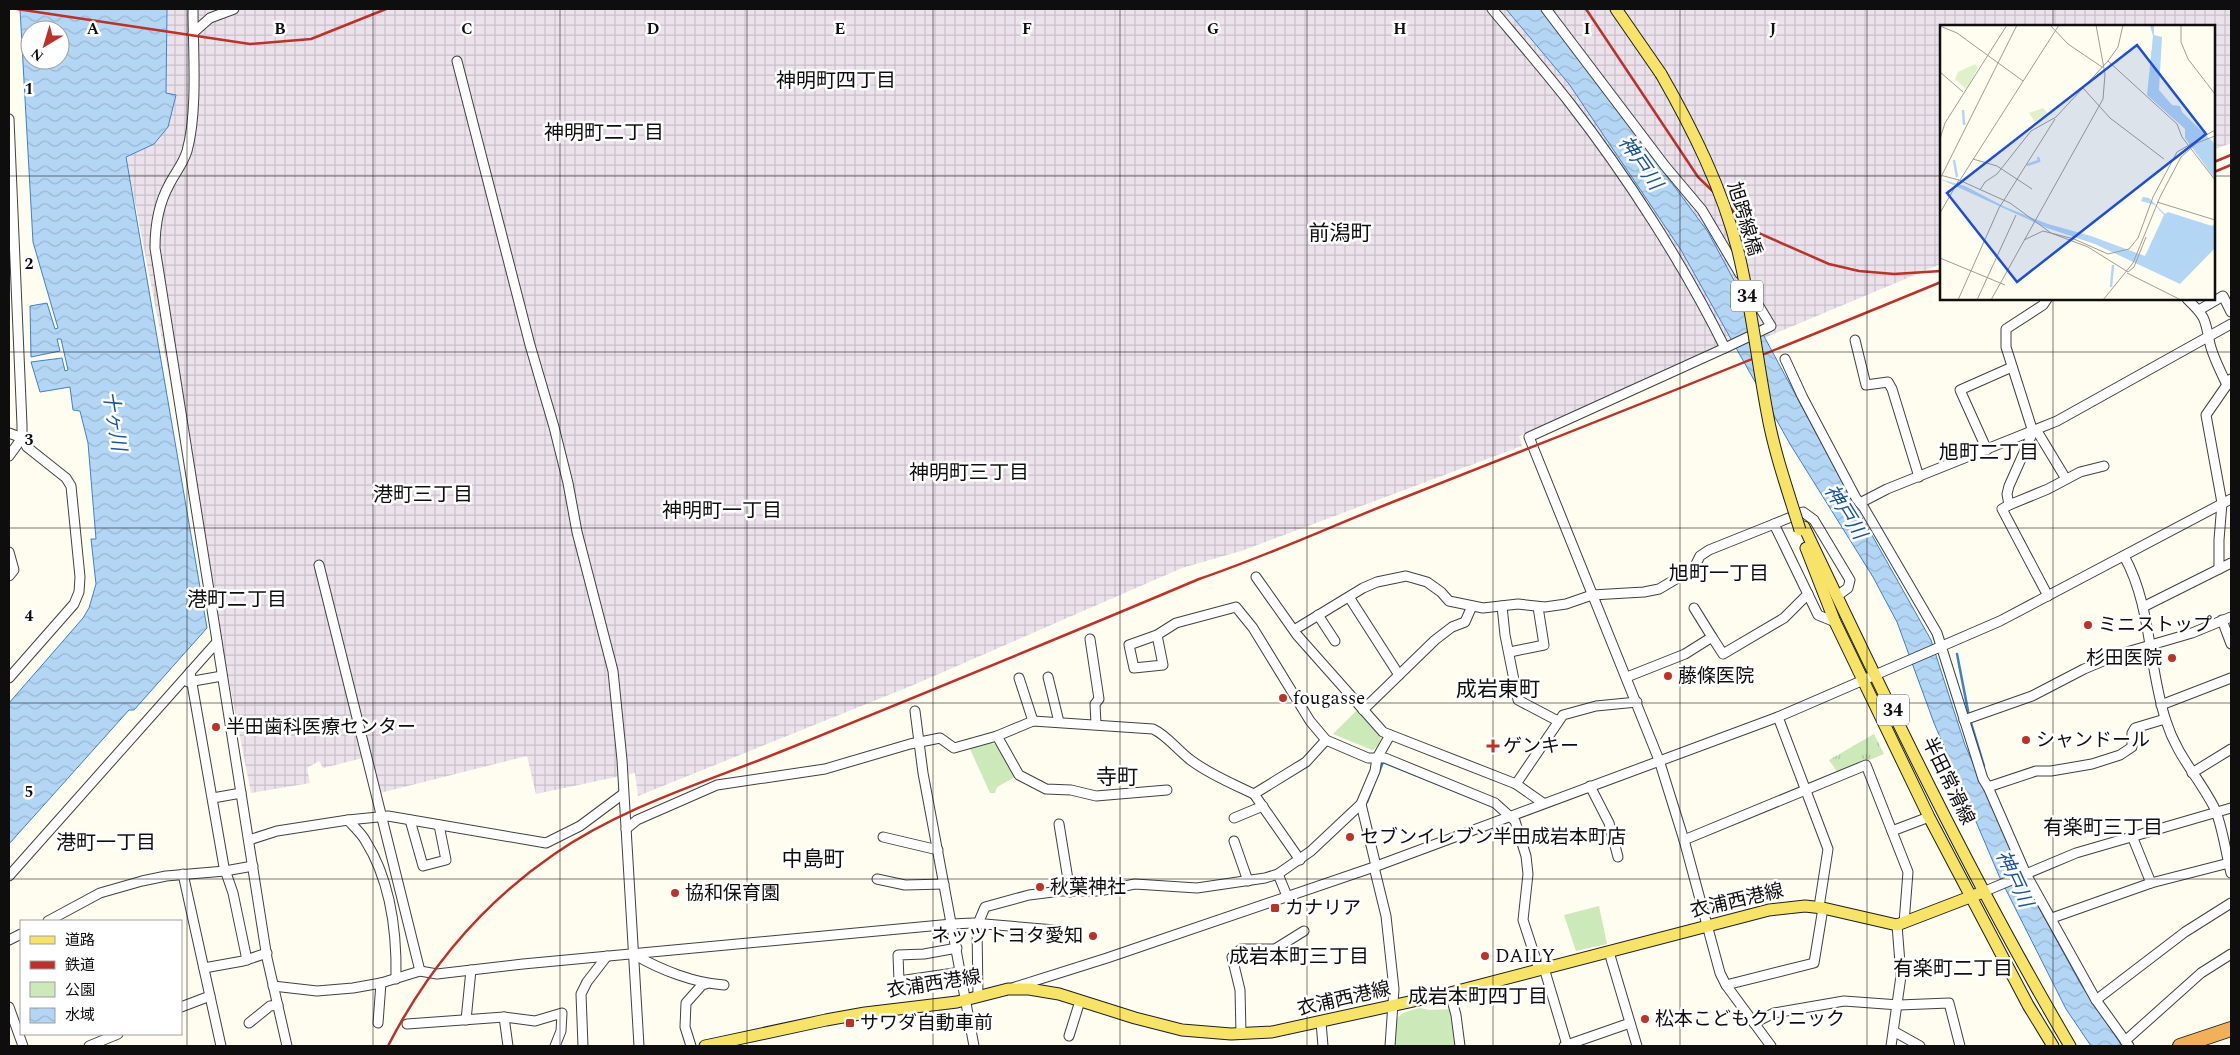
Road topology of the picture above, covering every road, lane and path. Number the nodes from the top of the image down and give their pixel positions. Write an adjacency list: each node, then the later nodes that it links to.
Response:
1 (192, 9): 7 (street)
2 (234, 9): 7 (street)
3 (1492, 9): 18 (street)
4 (1546, 9): 18 (street)
5 (1616, 9): 9 (main road, 34)
6 (1621, 9): 9 (main road, 34)
7 (193, 33): 62 (street)
8 (457, 61): 102 (street)
9 (1663, 73): 35 (main road, 旭跨線橋 / 34, bridge)
10 (9, 119): 24 (street)
11 (2046, 300): 20 (street)
12 (2188, 300): 13 (street)
13 (2199, 310): 14 (street); 16 (street)
14 (2231, 312)
15 (2231, 324): 16 (street)
16 (2210, 336): 21 (street); 22 (street)
17 (1855, 340): 28 (street)
18 (1726, 348): 44 (street)
19 (1785, 359): 31 (street)
20 (2012, 367): 22 (street); 25 (street)
21 (2229, 382): 32 (street)
22 (2035, 431): 25 (street); 29 (street); 33 (street)
23 (9, 434): 24 (street)
24 (22, 438): 26 (street); 73 (street)
25 (1987, 450): 28 (street)
26 (9, 456)
27 (2104, 466): 29 (street)
28 (1919, 477): 31 (street)
29 (2066, 479): 33 (street)
30 (2231, 499): 32 (street)
31 (1860, 503): 65 (street)
32 (2222, 503): 37 (street); 40 (street)
33 (2009, 505): 46 (street)
34 (1774, 524): 43 (street); 44 (street); 45 (street)
35 (1802, 528): 45 (main road, 半田常滑線 / 34); 56 (main road, 半田常滑線 / 34)
36 (9, 552): 41 (street)
37 (2124, 556): 46 (street); 51 (street)
38 (2231, 563): 40 (street)
39 (319, 565): 111 (street)
40 (2219, 569): 51 (street)
41 (9, 576)
42 (1256, 577): 57 (street)
43 (1808, 594): 56 (street); 59 (street)
44 (1592, 595): 50 (street); 72 (street)
45 (1837, 596): 70 (main road, 半田常滑線 / 34)
46 (2048, 596): 65 (street)
47 (1349, 597): 48 (street); 53 (street); 67 (street)
48 (1472, 606): 49 (street); 67 (street)
49 (1502, 606): 50 (street); 66 (street)
50 (1538, 607): 66 (street)
51 (2142, 607): 64 (street)
52 (1694, 608): 59 (street)
53 (1318, 615): 57 (street); 61 (street)
54 (2231, 617): 55 (street)
55 (2222, 620): 63 (street); 64 (street)
56 (1835, 622): 76 (main road, 半田常滑線 / 34)
57 (1294, 630): 79 (street)
58 (1157, 635): 58 (street); 90 (street)
59 (1712, 637): 72 (street)
60 (1090, 639): 87 (street)
61 (1335, 641)
62 (217, 642): 68 (street); 69 (street)
63 (2231, 644)
64 (2151, 645): 78 (street); 82 (street)
65 (1942, 647): 70 (street); 82 (street)
66 (1510, 652): 84 (street)
67 (1400, 675): 79 (street)
68 (191, 676): 69 (street); 104 (street); 135 (street)
69 (222, 676): 101 (street)
70 (1875, 676): 76 (street); 140 (main road, 半田常滑線 / 34)
71 (1048, 677): 86 (street)
72 (1627, 677): 77 (street)
73 (9, 678)
74 (1019, 678): 85 (street)
75 (2231, 678): 78 (street)
76 (1862, 681): 81 (street); 112 (main road, 半田常滑線 / 34)
77 (1637, 702): 84 (street); 94 (street)
78 (2161, 706): 83 (street)
79 (1363, 710): 88 (street)
80 (915, 711): 91 (street)
81 (1778, 716): 94 (street); 99 (street)
82 (1968, 719): 98 (street)
83 (2165, 719): 95 (street); 98 (street)
84 (1558, 721): 96 (street)
85 (1033, 722): 86 (street); 89 (street)
86 (1060, 722): 87 (street)
87 (1096, 724): 103 (street)
88 (1390, 735): 93 (street); 96 (street)
89 (996, 736): 91 (street); 100 (street)
90 (1326, 740): 93 (street); 103 (street)
91 (918, 742): 118 (street); 125 (street)
92 (2231, 749): 95 (street)
93 (1377, 758): 106 (street); 110 (street)
94 (1659, 760): 97 (street); 123 (street)
95 (2192, 773): 109 (street)
96 (1516, 784): 105 (street)
97 (1590, 786): 105 (street); 126 (street)
98 (1988, 787): 134 (street)
99 (1806, 789): 119 (street); 123 (street); 145 (street)
100 (1167, 790)
101 (241, 793): 104 (street); 122 (street)
102 (623, 794): 117 (street); 118 (street)
103 (1254, 794): 107 (street)
104 (212, 798): 131 (street)
105 (1543, 803): 110 (street)
106 (1362, 804): 127 (street); 129 (street)
107 (1263, 806): 113 (street); 127 (street)
108 (2231, 808): 109 (street)
109 (2216, 811): 120 (street); 130 (street)
110 (1511, 815): 129 (street); 162 (street)
111 (381, 816): 114 (street); 115 (street); 164 (street)
112 (1929, 817): 119 (street); 143 (main road, 半田常滑線 / 34)
113 (1234, 818)
114 (348, 820): 122 (street); 167 (street)
115 (410, 820): 117 (street); 117 (street)
116 (1059, 824): 141 (street)
117 (439, 825)
118 (626, 829): 157 (street)
119 (1892, 831): 150 (street)
120 (2132, 836): 134 (street); 138 (street)
121 (883, 837): 125 (street)
122 (249, 840): 128 (street)
123 (1684, 840): 151 (street)
124 (1234, 841): 137 (street)
125 (938, 850): 139 (street)
126 (1618, 857)
127 (1300, 860): 133 (street)
128 (253, 866): 131 (street); 156 (street)
129 (1375, 866): 142 (street); 182 (street)
130 (2230, 868): 138 (street)
131 (226, 871): 132 (street); 160 (street)
132 (183, 874): 147 (street); 161 (street)
133 (1278, 874): 137 (street); 142 (street)
134 (2026, 874): 140 (street); 146 (street)
135 (9, 876)
136 (877, 879): 139 (street)
137 (1248, 881): 141 (street)
138 (2151, 883): 146 (street)
139 (944, 884): 148 (street)
140 (1989, 890): 143 (main road); 220 (main road, 半田常滑線 / 34)
141 (1070, 892): 149 (street)
142 (1287, 896): 166 (street)
143 (1971, 897): 150 (main road); 219 (main road, 半田常滑線 / 34)
144 (2231, 903): 178 (street)
145 (1821, 907): 150 (main road, 衣浦西港線); 151 (main road, 衣浦西港線); 171 (street)
146 (2052, 918): 178 (street)
147 (50, 920)
148 (952, 924): 149 (street); 154 (street); 157 (street)
149 (978, 924): 152 (street); 177 (street)
150 (1900, 924): 181 (street)
151 (1707, 925): 155 (main road, 衣浦西港線); 171 (street)
152 (1055, 930)
153 (1304, 932): 195 (street)
154 (957, 948): 165 (street); 165 (street)
155 (1609, 952): 162 (main road, 衣浦西港線); 189 (street)
156 (267, 953): 160 (street); 172 (street)
157 (634, 954): 159 (street); 169 (street); 207 (street)
158 (2231, 954): 198 (street)
159 (607, 956): 163 (street); 206 (street)
160 (246, 960): 161 (street)
161 (204, 968): 176 (street)
162 (1541, 969): 175 (main road, 衣浦西港線); 199 (street)
163 (471, 970): 164 (street); 186 (street)
164 (420, 971): 167 (street)
165 (961, 972): 177 (street)
166 (1047, 977): 173 (street); 174 (street)
167 (396, 979): 168 (street)
168 (381, 983): 172 (street); 188 (street)
169 (706, 984): 170 (street); 208 (street)
170 (724, 985)
171 (1726, 985): 190 (street)
172 (273, 986): 180 (street)
173 (1008, 989): 174 (main road, 衣浦西港線); 177 (main road, 衣浦西港線)
174 (1049, 992): 179 (main road, 衣浦西港線)
175 (1450, 993): 182 (main road, 衣浦西港線); 213 (street)
176 (210, 996): 184 (street); 202 (street)
177 (972, 999): 209 (main road, 衣浦西港線); 210 (street)
178 (2096, 1000): 198 (street)
179 (1080, 1001): 195 (main road, 衣浦西港線); 197 (street)
180 (278, 1005): 191 (street); 203 (street)
181 (1899, 1005): 190 (street); 194 (street); 218 (street)
182 (1392, 1006): 187 (main road, 衣浦西港線); 212 (street)
183 (9, 1007): 200 (street)
184 (182, 1007)
185 (504, 1017): 186 (street); 204 (street); 205 (street)
186 (466, 1020): 192 (street)
187 (1322, 1022): 195 (main road, 衣浦西港線); 211 (street)
188 (378, 1023)
189 (1630, 1023): 199 (street); 214 (street)
190 (1754, 1023): 215 (street)
191 (249, 1024)
192 (407, 1024)
193 (2231, 1028): 221 (highway)
194 (1895, 1032): 216 (street); 217 (street)
195 (1241, 1033)
196 (116, 1035): 201 (street)
197 (1069, 1036)
198 (2127, 1044)
199 (1571, 1045)
200 (23, 1046)
201 (89, 1046)
202 (221, 1046)
203 (287, 1046)
204 (508, 1046)
205 (554, 1046)
206 (583, 1046)
207 (639, 1046)
208 (690, 1046)
209 (705, 1046)
210 (974, 1046)
211 (1323, 1046)
212 (1390, 1046)
213 (1460, 1046)
214 (1637, 1046)
215 (1771, 1046)
216 (1892, 1046)
217 (1920, 1046)
218 (1960, 1046)
219 (2053, 1046)
220 (2070, 1046)
221 (2180, 1046)

